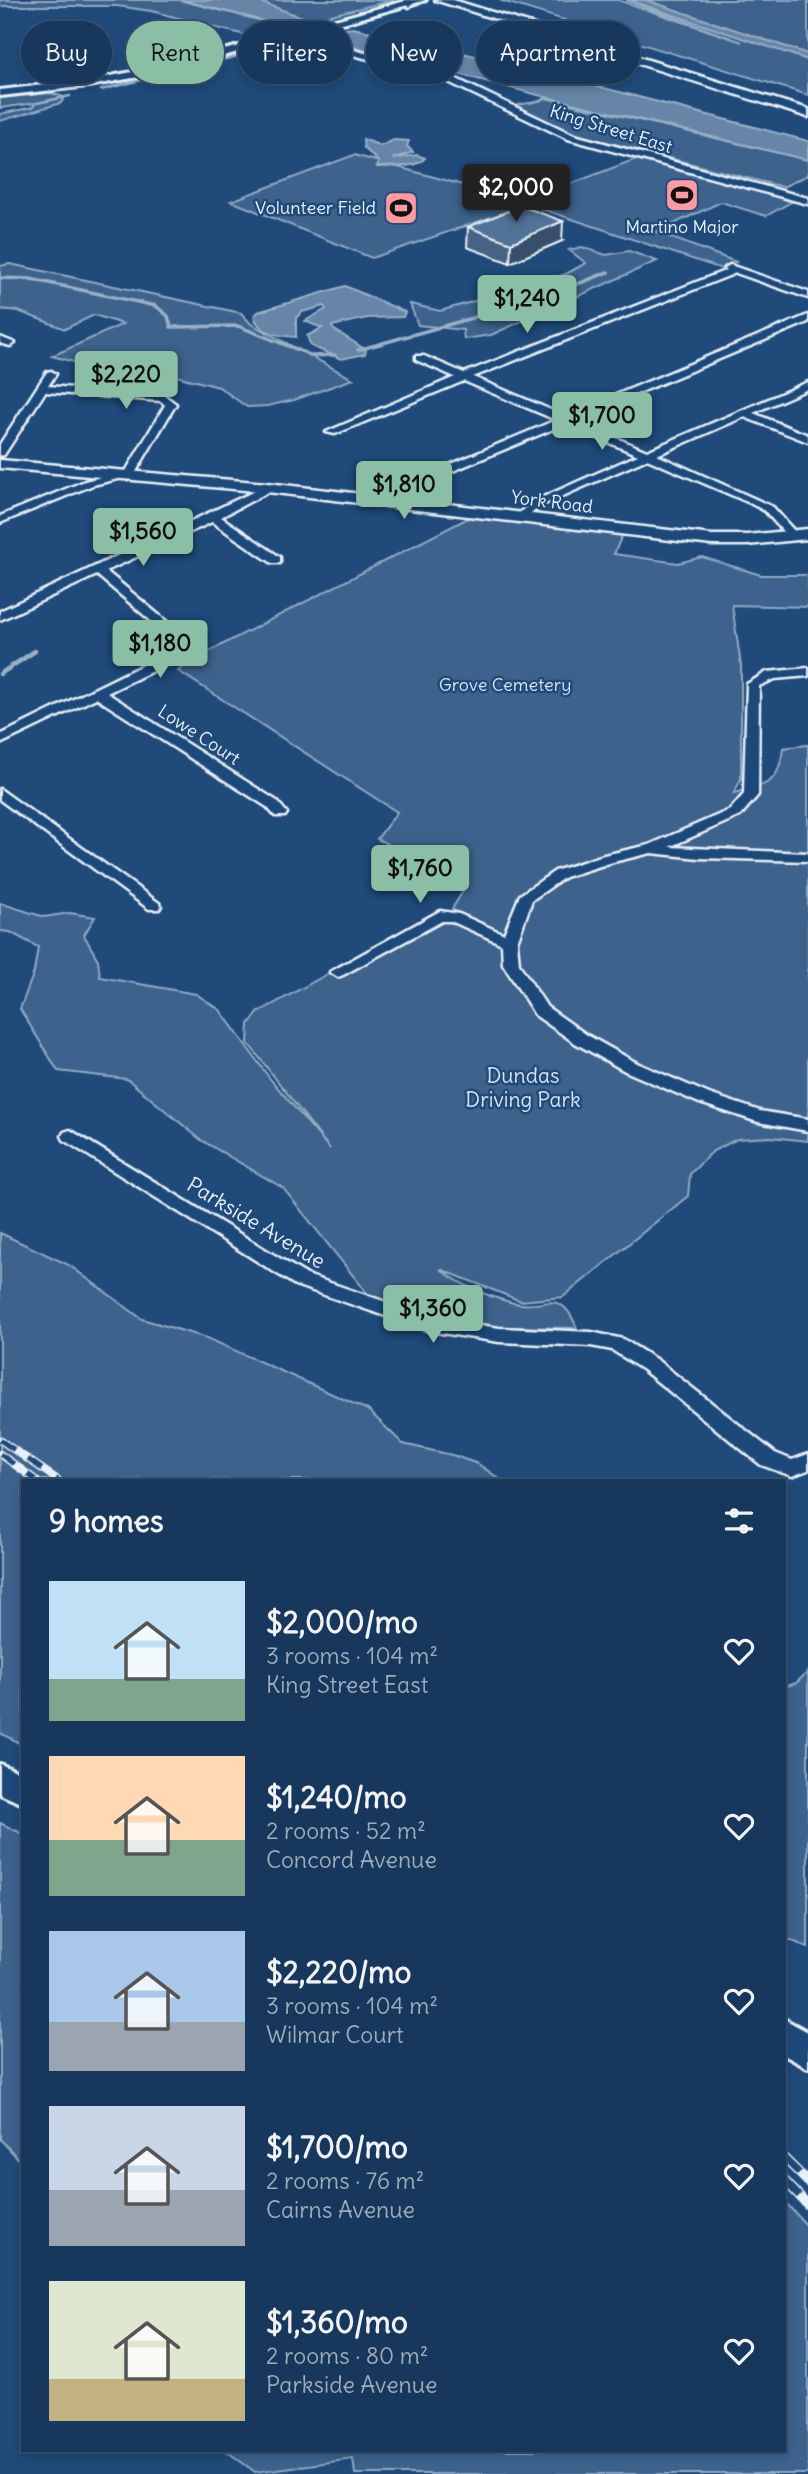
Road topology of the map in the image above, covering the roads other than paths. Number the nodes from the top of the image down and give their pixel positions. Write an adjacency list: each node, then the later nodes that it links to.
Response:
1 (441, 0): 9 (main road)
2 (464, 0): 8 (main road)
3 (414, 1): 4 (main road)
4 (344, 21)
5 (238, 50): 7 (main road)
6 (352, 52): 10 (street, King Street East)
7 (0, 93)
8 (808, 105)
9 (808, 113)
10 (808, 201)
11 (808, 295): 15 (street)
12 (808, 318): 19 (street)
13 (420, 358): 15 (street)
14 (51, 374): 17 (street)
15 (464, 377): 19 (street); 20 (street)
16 (808, 385): 18 (street)
17 (44, 389): 22 (street); 25 (street)
18 (743, 413): 21 (street); 23 (street)
19 (566, 419): 23 (street); 27 (street)
20 (331, 432)
21 (808, 439)
22 (0, 453)
23 (650, 455): 29 (street); 32 (street)
24 (0, 464): 25 (street, York Road)
25 (130, 473): 26 (street, York Road); 30 (street)
26 (270, 487): 27 (street, York Road); 28 (street)
27 (387, 501): 29 (street, York Road)
28 (213, 517): 33 (street); 34 (street)
29 (521, 517): 32 (street, York Road)
30 (0, 520)
31 (808, 534): 32 (street, York Road)
32 (792, 535)
33 (276, 560)
34 (99, 570): 35 (street); 37 (street)
35 (0, 616)
36 (808, 672): 41 (street)
37 (96, 692): 38 (street); 40 (street, Lowe Court)
38 (0, 740)
39 (0, 793): 43 (street)
40 (279, 813)
41 (650, 849): 42 (street); 44 (street)
42 (808, 856)
43 (154, 906)
44 (509, 942): 45 (street); 46 (street)
45 (338, 972)
46 (808, 1125)
47 (70, 1136): 48 (street, Parkside Avenue)
48 (808, 1462)
49 (0, 1779): 50 (main road)
50 (21, 1789)
51 (786, 2037): 52 (main road)
52 (808, 2051)

